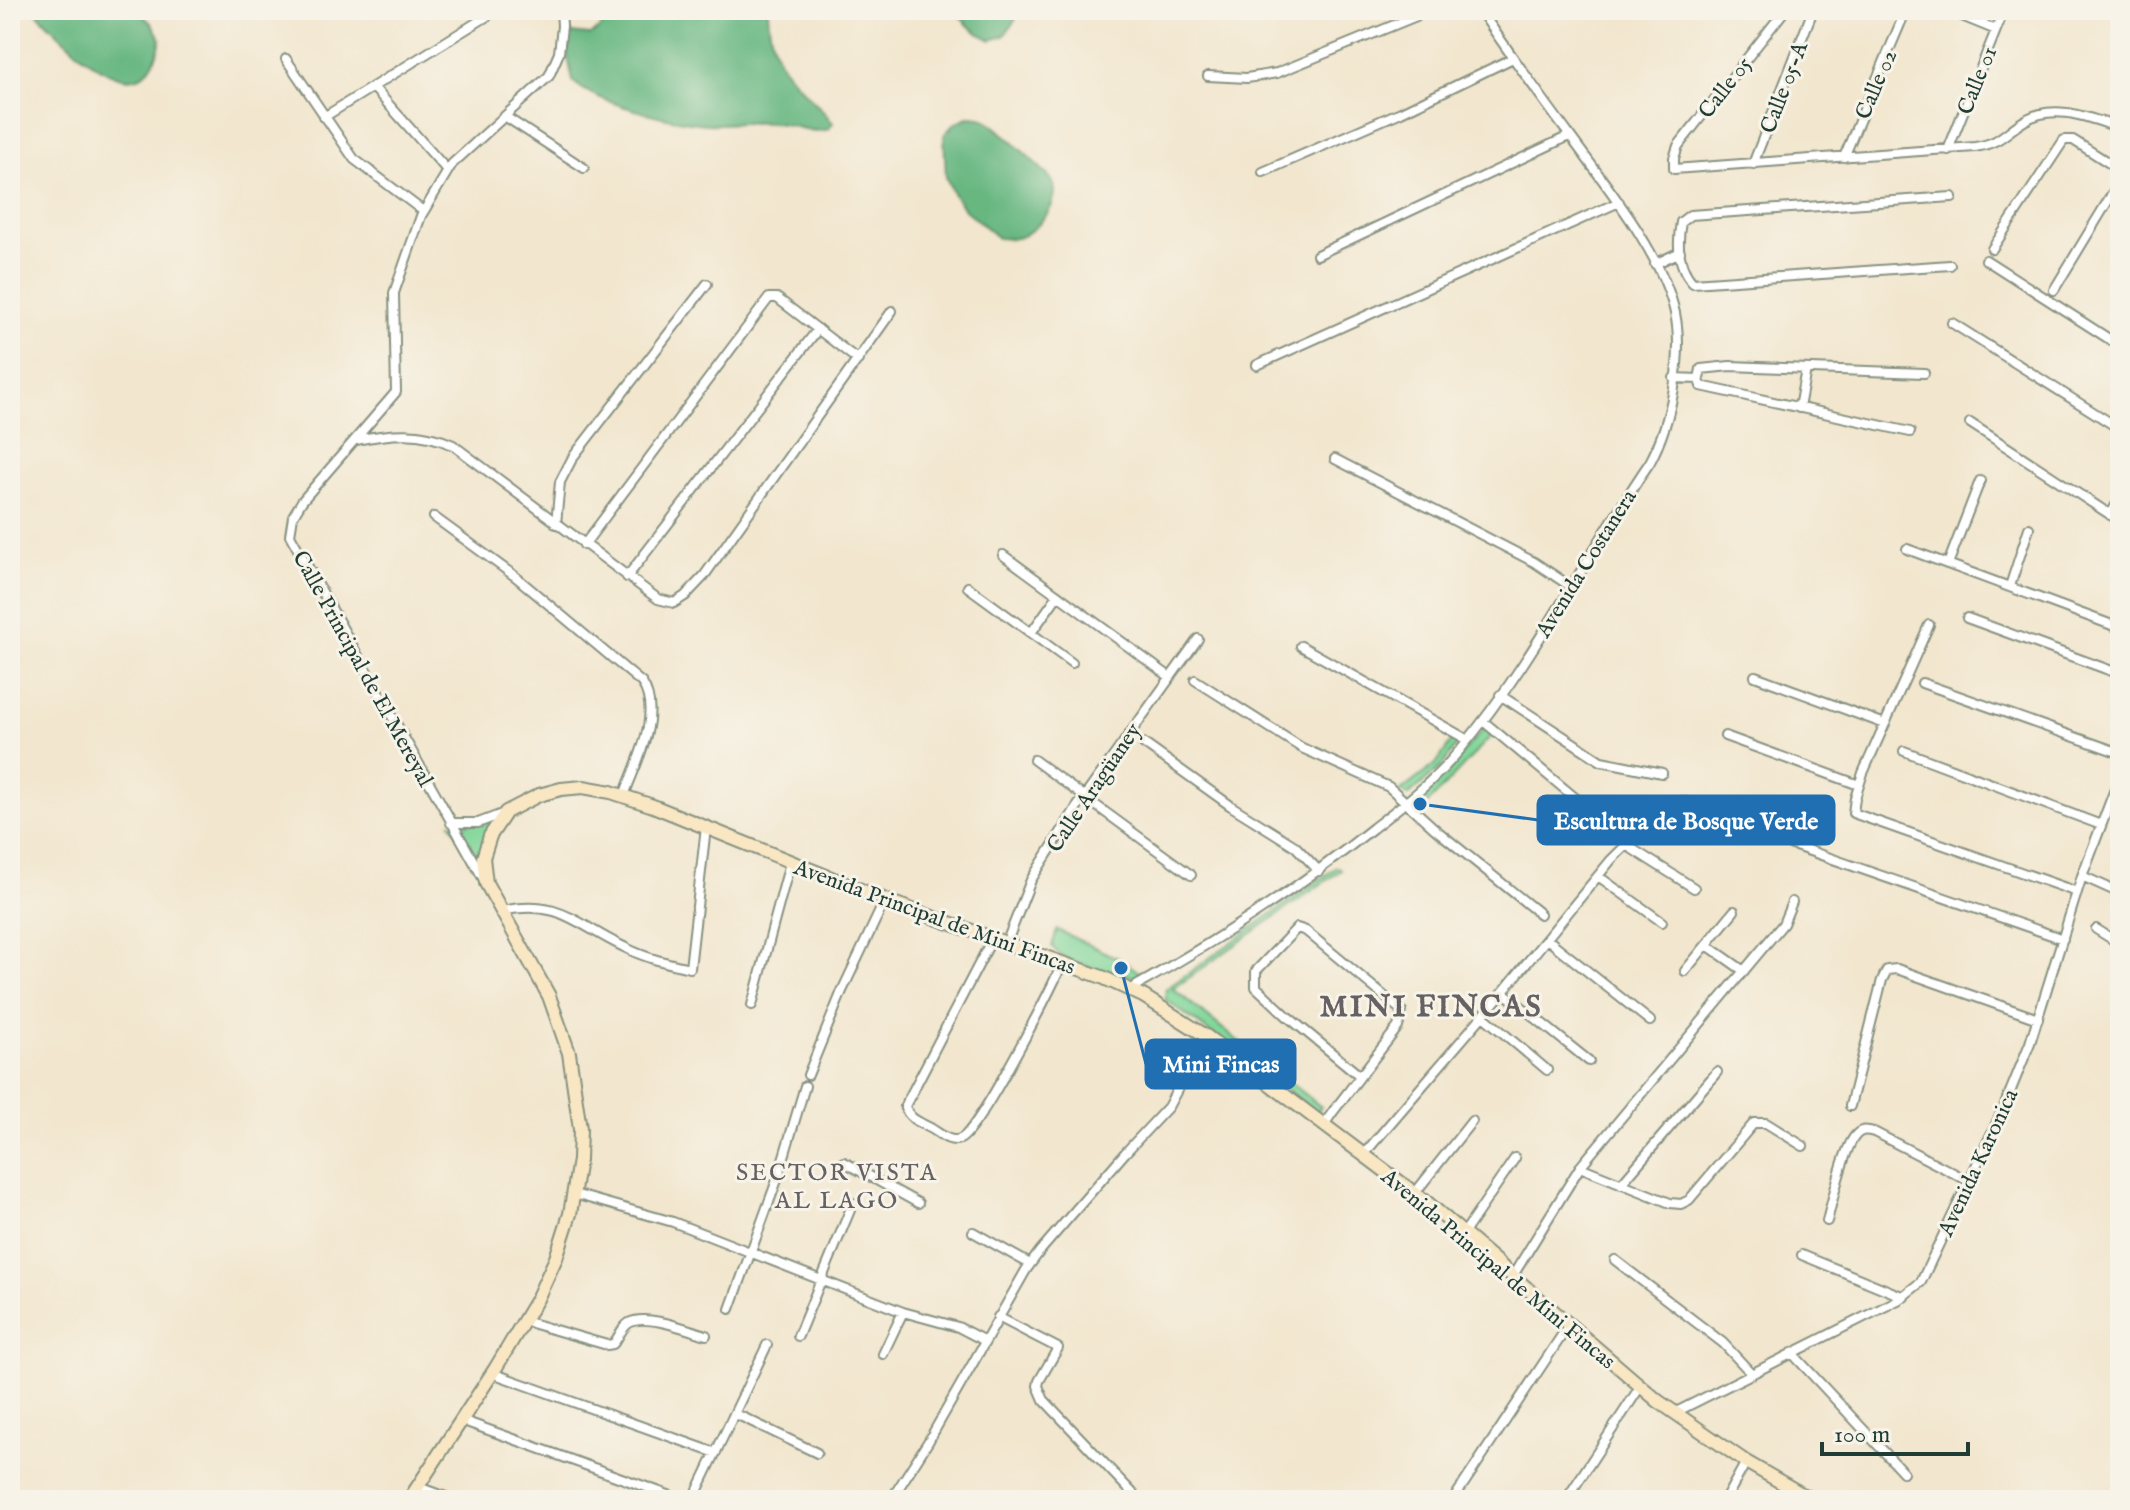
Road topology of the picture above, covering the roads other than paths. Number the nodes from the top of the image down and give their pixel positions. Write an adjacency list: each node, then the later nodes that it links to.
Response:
1 (497, 10): 14 (street)
2 (561, 10): 16 (street, Calle Principal de El Mereyal)
3 (1431, 10): 13 (street)
4 (1480, 10): 11 (street, Avenida Costanera)
5 (1785, 10): 21 (street, Calle 05)
6 (1813, 10): 21 (street, Calle 05-A)
7 (1906, 10): 20 (street, Calle 02)
8 (1947, 10): 10 (street)
9 (2004, 10): 10 (street, Calle 01)
10 (1996, 30): 19 (street, Calle 01)
11 (1513, 58): 18 (street, Avenida Costanera); 25 (street)
12 (286, 59): 15 (street)
13 (1208, 76)
14 (374, 88): 15 (street); 23 (street)
15 (324, 117): 29 (street)
16 (506, 117): 22 (street); 23 (street, Calle Principal de El Mereyal)
17 (2120, 128): 19 (street)
18 (1569, 136): 28 (street, Avenida Costanera); 32 (street)
19 (1948, 150): 20 (street)
20 (1844, 157): 21 (street)
21 (1753, 164)
22 (584, 168)
23 (447, 170): 29 (street, Calle Principal de El Mereyal)
24 (2120, 170): 30 (street)
25 (1263, 172)
26 (2120, 181): 37 (street)
27 (1952, 197): 31 (street)
28 (1619, 202): 34 (street, Avenida Costanera); 43 (street)
29 (423, 211): 52 (street, Calle Principal de El Mereyal)
30 (1992, 249)
31 (1680, 252): 34 (street); 35 (street)
32 (1317, 255)
33 (1986, 260): 41 (street)
34 (1655, 264): 46 (street, Avenida Costanera)
35 (1950, 265)
36 (707, 284): 59 (street)
37 (2054, 290)
38 (892, 311): 42 (street)
39 (1952, 323): 50 (street)
40 (818, 329): 42 (street); 61 (street); 65 (street)
41 (2120, 346)
42 (858, 360): 65 (street)
43 (1257, 365)
44 (1806, 369): 45 (street); 47 (street); 48 (street)
45 (1924, 373)
46 (1674, 378): 47 (street); 66 (street, Avenida Costanera)
47 (1699, 379): 48 (street)
48 (1799, 408): 51 (street)
49 (1970, 423): 56 (street)
50 (2120, 429)
51 (1910, 432)
52 (355, 440): 59 (street); 99 (street, Calle Principal de El Mereyal)
53 (1335, 459): 66 (street)
54 (1980, 481): 64 (street)
55 (2120, 499): 56 (street)
56 (2110, 515): 58 (street)
57 (434, 517): 94 (street)
58 (2120, 521)
59 (556, 524): 61 (street)
60 (2029, 528): 67 (street)
61 (584, 545): 65 (street)
62 (1907, 549): 64 (street)
63 (1003, 555): 69 (street)
64 (1948, 564): 67 (street)
65 (627, 577)
66 (1570, 586): 82 (street, Avenida Costanera)
67 (2010, 586): 72 (street)
68 (968, 587): 73 (street)
69 (1058, 595): 73 (street); 79 (street)
70 (1967, 618): 77 (street)
71 (1929, 625): 84 (street)
72 (2120, 628)
73 (1031, 633): 76 (street)
74 (1198, 639): 79 (street, Calle Aragüaney)
75 (1301, 646): 86 (street)
76 (1072, 663)
77 (2120, 674)
78 (1755, 676): 84 (street)
79 (1170, 677): 95 (street, Calle Aragüaney)
80 (1195, 680): 96 (street)
81 (1922, 683): 88 (street)
82 (1500, 695): 83 (street, Avenida Costanera); 91 (street)
83 (1483, 721): 86 (street, Avenida Costanera); 98 (street)
84 (1885, 724): 93 (street)
85 (1725, 736): 93 (street)
86 (1468, 740): 96 (street, Avenida Costanera)
87 (1143, 743): 106 (street)
88 (2119, 749)
89 (1904, 751): 101 (street)
90 (1034, 760): 95 (street)
91 (1662, 773)
92 (2120, 776): 101 (street, Avenida Karonica)
93 (1859, 785): 112 (street)
94 (624, 796): 97 (street, Avenida Principal de Mini Fincas); 102 (street, Avenida Principal de Mini Fincas)
95 (1083, 798): 107 (street); 124 (street, Calle Aragüaney)
96 (1406, 803): 106 (street, Avenida Costanera); 118 (street)
97 (506, 812): 99 (street); 110 (street)
98 (1603, 821)
99 (451, 823): 110 (street, Calle Principal de El Mereyal)
100 (1736, 825): 104 (street)
101 (2101, 825): 109 (street, Avenida Karonica)
102 (706, 827): 105 (street, Avenida Principal de Mini Fincas); 116 (street)
103 (1761, 834): 123 (street)
104 (1626, 845): 108 (street); 111 (street)
105 (790, 863): 114 (street, Avenida Principal de Mini Fincas); 132 (street)
106 (1319, 871): 130 (street, Avenida Costanera)
107 (1191, 875)
108 (1598, 876): 119 (street); 122 (street)
109 (2082, 876): 112 (street, Avenida Karonica); 113 (street)
110 (486, 883): 116 (street)
111 (1694, 888)
112 (2077, 892): 123 (street, Avenida Karonica)
113 (2120, 893)
114 (885, 900): 121 (street, Avenida Principal de Mini Fincas); 140 (street)
115 (1792, 902): 129 (street)
116 (502, 911): 154 (street)
117 (1734, 911): 126 (street)
118 (1540, 914)
119 (1662, 922)
120 (2096, 929): 125 (street)
121 (992, 939): 124 (street, Avenida Principal de Mini Fincas); 127 (street)
122 (1547, 939): 131 (street); 135 (street)
123 (2063, 939): 134 (street, Avenida Karonica)
124 (1006, 944): 127 (street, Avenida Principal de Mini Fincas)
125 (2120, 944)
126 (1707, 945): 128 (street); 129 (street)
127 (1062, 964): 130 (street, Avenida Principal de Mini Fincas)
128 (1685, 971)
129 (1744, 971): 150 (street)
130 (1131, 989): 136 (street, Avenida Principal de Mini Fincas)
131 (1503, 992): 133 (street); 137 (street)
132 (752, 1005)
133 (1483, 1016): 138 (street); 147 (street)
134 (2038, 1019): 143 (street); 151 (street, Avenida Karonica)
135 (1650, 1021)
136 (1206, 1036): 145 (street, Avenida Principal de Mini Fincas); 163 (street)
137 (1589, 1061)
138 (1547, 1070)
139 (1717, 1072): 152 (street)
140 (808, 1075)
141 (1360, 1076): 141 (street); 145 (street)
142 (805, 1086): 160 (street)
143 (1850, 1106)
144 (1472, 1121): 153 (street)
145 (1324, 1125): 147 (street, Avenida Principal de Mini Fincas)
146 (1803, 1146): 152 (street)
147 (1364, 1154): 153 (street, Avenida Principal de Mini Fincas)
148 (1515, 1158): 159 (street)
149 (844, 1162): 156 (street)
150 (1580, 1167): 152 (street); 164 (street)
151 (1969, 1181): 157 (street); 166 (street, Avenida Karonica)
152 (1621, 1184)
153 (1415, 1193): 159 (street, Avenida Principal de Mini Fincas)
154 (574, 1194): 160 (street); 170 (street)
155 (853, 1203): 165 (street)
156 (918, 1203)
157 (1827, 1221)
158 (973, 1232): 163 (street)
159 (1464, 1233): 164 (street, Avenida Principal de Mini Fincas)
160 (751, 1252): 165 (street); 167 (street)
161 (1802, 1255): 166 (street)
162 (1615, 1260): 179 (street)
163 (1030, 1264): 169 (street)
164 (1512, 1277): 171 (street, Avenida Principal de Mini Fincas)
165 (821, 1280): 168 (street); 173 (street)
166 (1904, 1297): 176 (street, Avenida Karonica)
167 (730, 1309)
168 (903, 1312): 174 (street); 177 (street)
169 (998, 1317): 174 (street); 194 (street)
170 (524, 1321): 172 (street); 178 (street)
171 (1568, 1326): 180 (street, Avenida Principal de Mini Fincas); 195 (street)
172 (706, 1335)
173 (798, 1336)
174 (985, 1341): 193 (street)
175 (767, 1345): 182 (street)
176 (1792, 1353): 179 (street, Avenida Karonica); 187 (street)
177 (883, 1354)
178 (492, 1373): 183 (street); 184 (street)
179 (1752, 1374): 181 (street, Avenida Karonica)
180 (1640, 1387): 181 (street, Avenida Principal de Mini Fincas); 196 (street)
181 (1674, 1413): 186 (street, Avenida Principal de Mini Fincas)
182 (736, 1414): 184 (street); 185 (street)
183 (461, 1420): 188 (street); 191 (street)
184 (716, 1453): 192 (street)
185 (817, 1453)
186 (1746, 1462): 197 (street); 198 (street, Avenida Principal de Mini Fincas)
187 (1903, 1472)
188 (418, 1487): 189 (street); 190 (street)
189 (409, 1500)
190 (454, 1500)
191 (682, 1500)
192 (693, 1500)
193 (891, 1500)
194 (1139, 1500)
195 (1453, 1500)
196 (1566, 1500)
197 (1725, 1500)
198 (1812, 1500)

